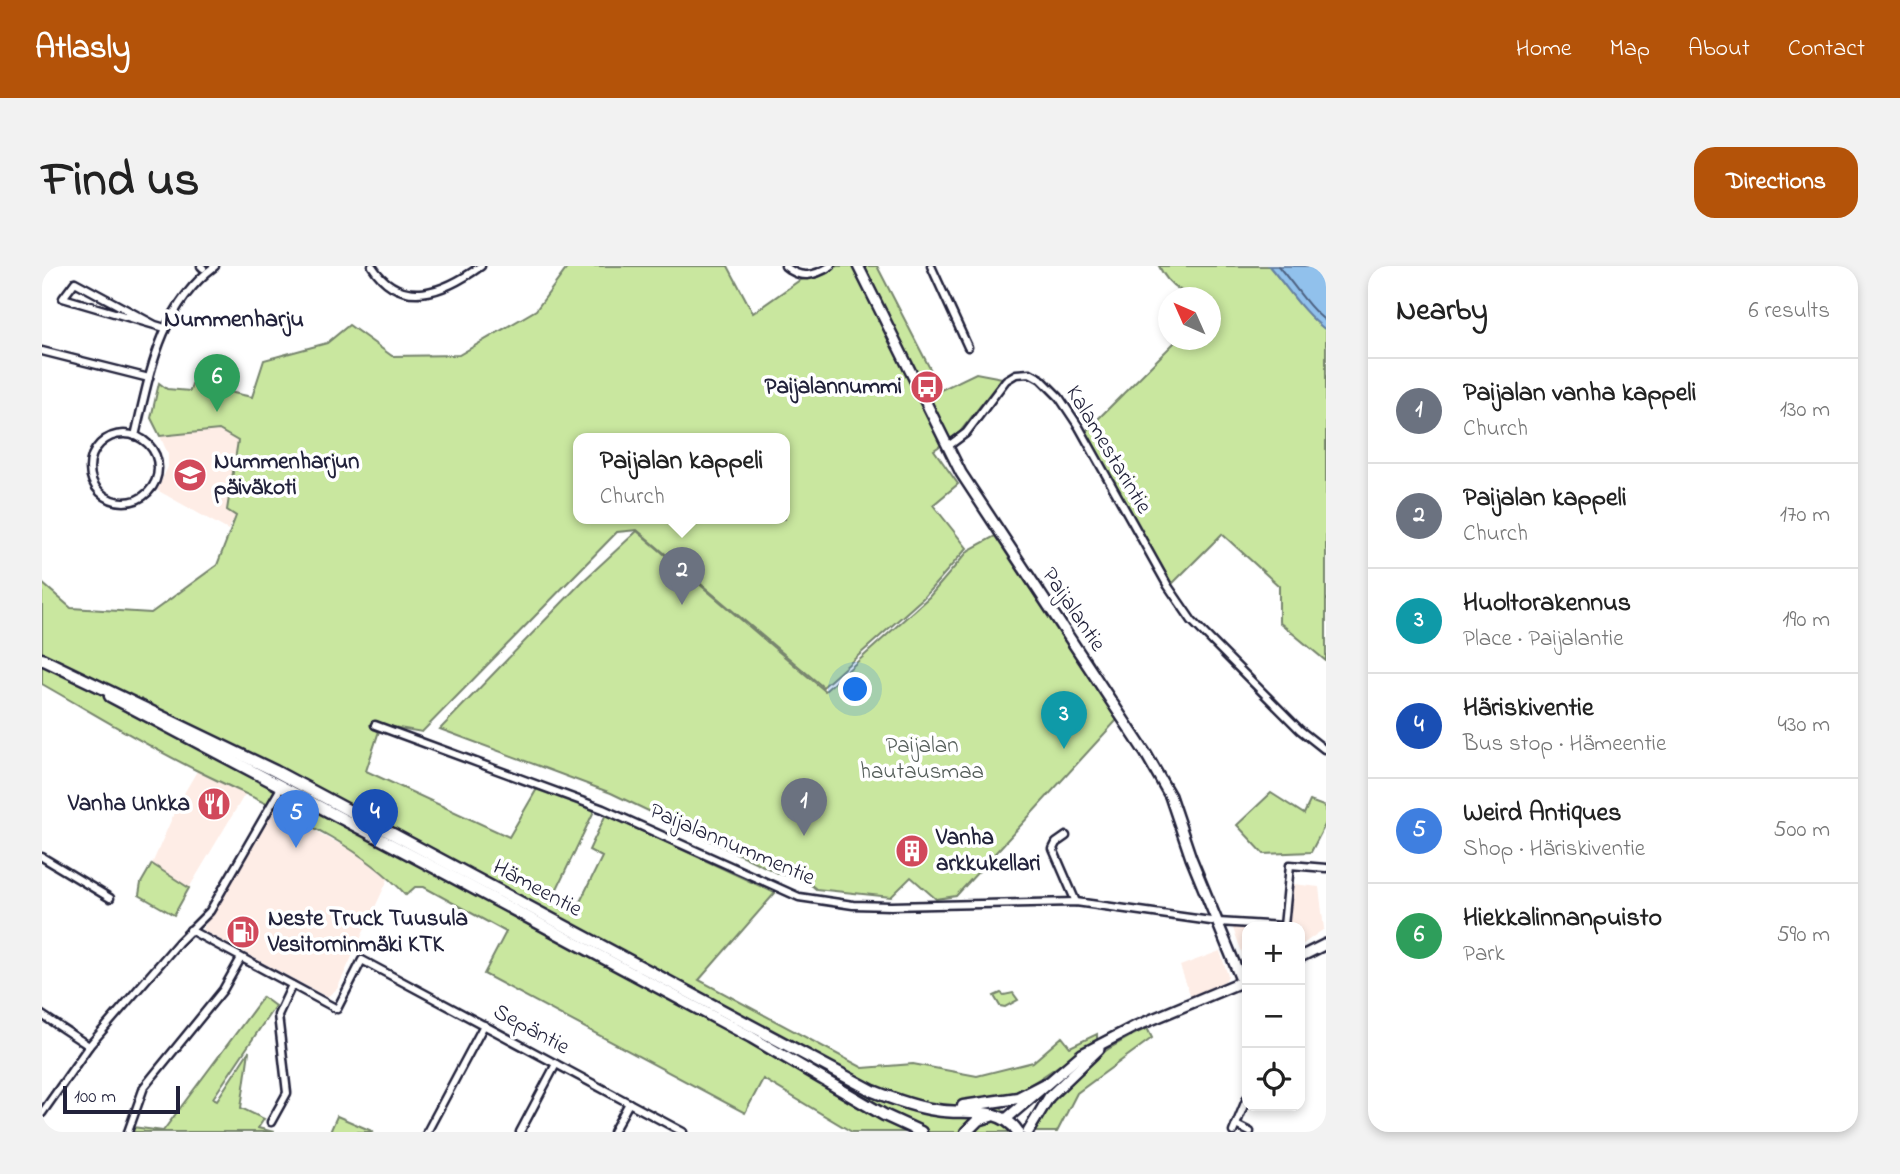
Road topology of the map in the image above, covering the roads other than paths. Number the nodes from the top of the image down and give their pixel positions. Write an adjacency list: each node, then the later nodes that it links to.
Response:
1 (215, 266): 8 (street)
2 (372, 266): 3 (street)
3 (481, 266)
4 (785, 266): 5 (street)
5 (831, 266)
6 (858, 266): 15 (street, Paijalantie)
7 (931, 266): 11 (street)
8 (203, 268): 10 (street)
9 (155, 325): 9 (street); 10 (street)
10 (164, 328): 13 (street)
11 (968, 347)
12 (42, 352): 13 (street)
13 (149, 378): 14 (street)
14 (135, 436): 14 (street)
15 (947, 447): 19 (street, Kalamestarintie); 27 (street, Paijalantie)
16 (42, 658): 17 (main road, Hämeentie)
17 (67, 671): 20 (main road, Hämeentie); 21 (main road, Hämeentie)
18 (375, 726): 26 (street, Paijalannummentie)
19 (1324, 749)
20 (287, 777): 21 (street); 42 (main road, Hämeentie)
21 (281, 788): 28 (street); 54 (main road, Hämeentie)
22 (1066, 836): 26 (street)
23 (42, 857): 25 (street)
24 (1326, 867): 27 (street, Paijalannummentie)
25 (110, 898)
26 (1076, 902): 27 (street, Paijalannummentie)
27 (1218, 922): 32 (street, Paijalantie)
28 (190, 930): 31 (street); 37 (street)
29 (1326, 944): 30 (street)
30 (1305, 954)
31 (241, 958): 33 (street); 49 (street)
32 (1242, 974)
33 (292, 985): 36 (street, Sepäntie); 47 (street)
34 (1242, 985): 38 (street)
35 (42, 1015): 37 (street)
36 (484, 1025): 39 (street, Sepäntie); 50 (street)
37 (89, 1046): 44 (street)
38 (1101, 1046): 40 (street); 57 (street)
39 (556, 1064): 41 (street, Sepäntie); 51 (street)
40 (1045, 1083): 42 (main road); 46 (street)
41 (629, 1103): 52 (street); 53 (street, Sepäntie)
42 (920, 1106): 45 (main road, Hämeentie)
43 (1242, 1110): 48 (street)
44 (42, 1113)
45 (995, 1116): 46 (main road, Hämeentie); 55 (main road)
46 (1006, 1119): 56 (main road)
47 (271, 1122)
48 (1234, 1129): 58 (street)
49 (128, 1132)
50 (427, 1132)
51 (520, 1132)
52 (613, 1132)
53 (682, 1132)
54 (921, 1132)
55 (967, 1132)
56 (1018, 1132)
57 (1028, 1132)
58 (1250, 1132)

